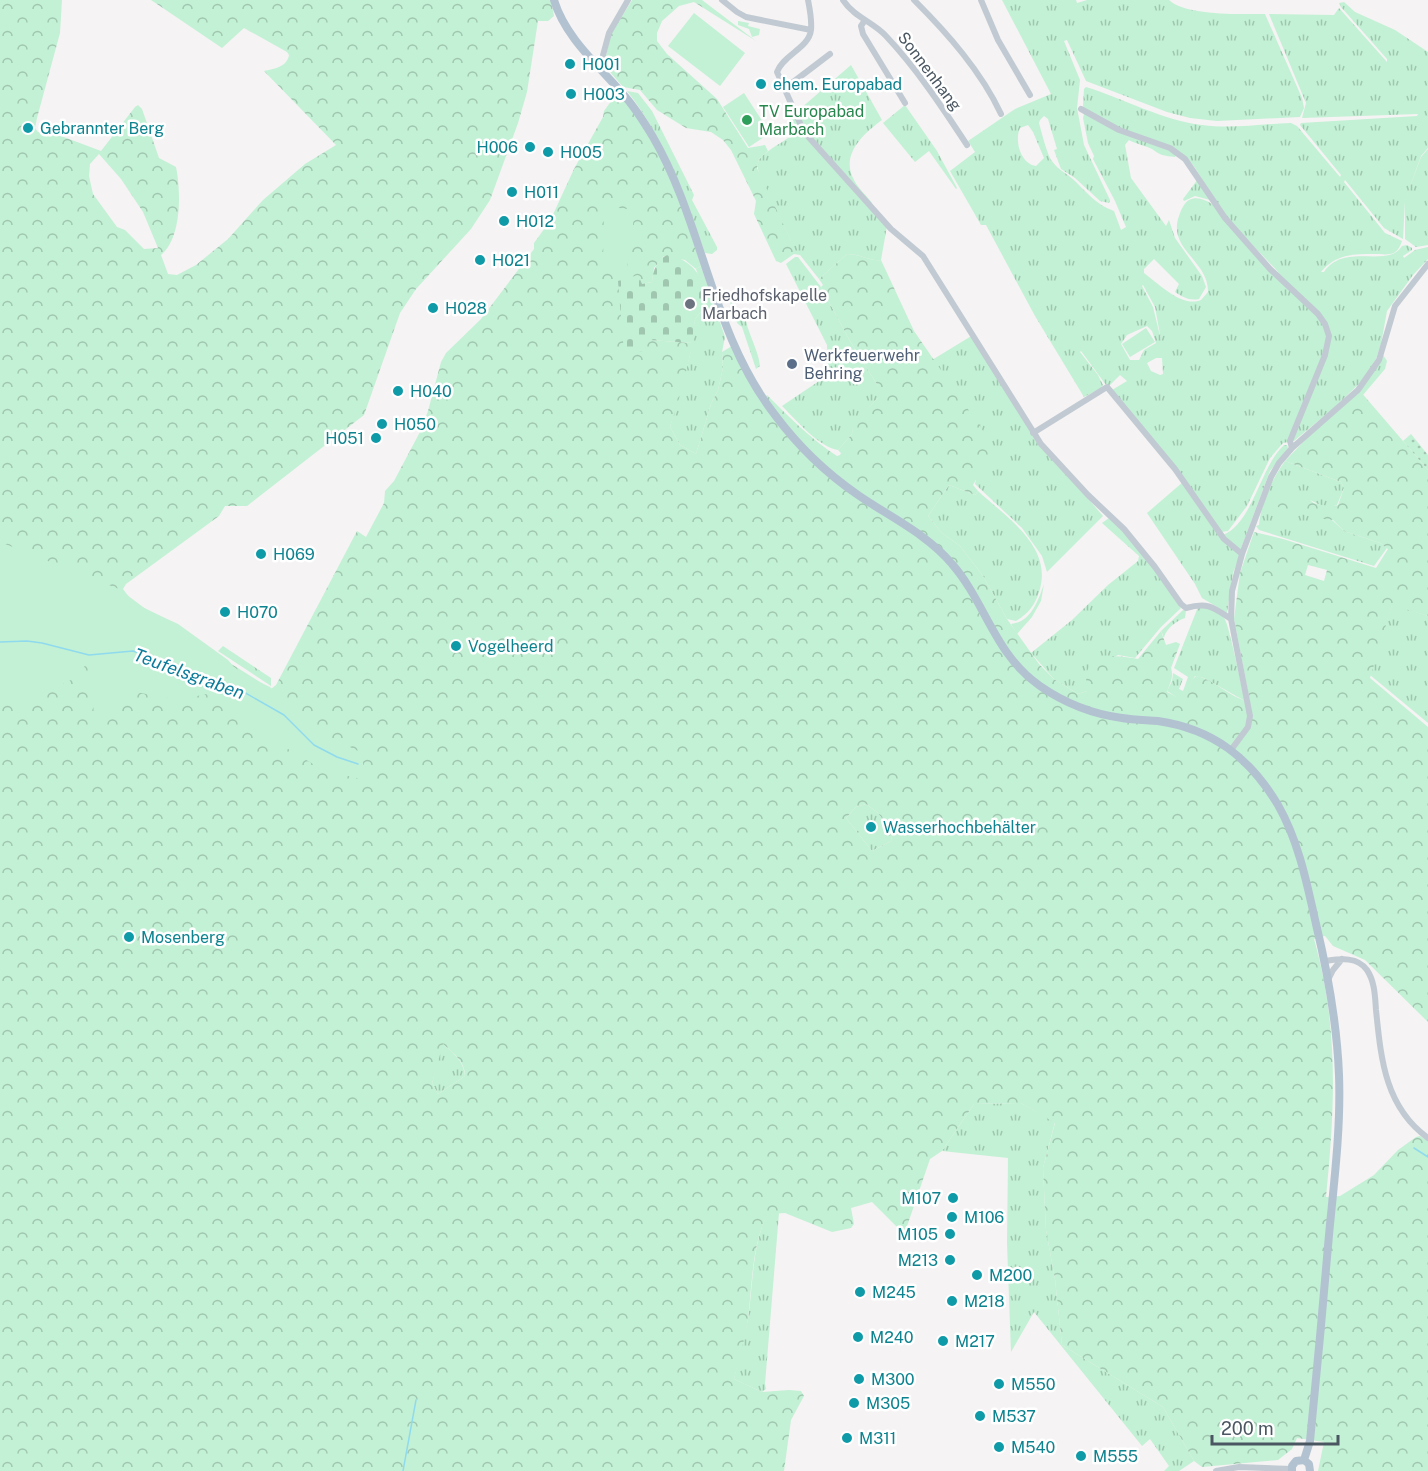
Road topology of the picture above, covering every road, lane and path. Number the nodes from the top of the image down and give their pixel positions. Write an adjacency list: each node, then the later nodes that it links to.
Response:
1 (554, 0): 11 (main road)
2 (628, 0): 11 (street)
3 (722, 0): 9 (street)
4 (808, 0): 9 (street)
5 (843, 0): 8 (street, Sonnenhang)
6 (914, 0): 16 (street)
7 (981, 0): 13 (street)
8 (865, 20): 14 (street, Sonnenhang); 17 (street, Sonnenhang)
9 (811, 30): 12 (street)
10 (830, 54): 12 (street)
11 (598, 66): 23 (main road)
12 (785, 92): 19 (street)
13 (1030, 95)
14 (905, 103)
15 (1081, 109): 20 (street)
16 (1001, 114)
17 (967, 145)
18 (1428, 264): 20 (street)
19 (1033, 433): 21 (street); 22 (street)
20 (1292, 448): 21 (street)
21 (1242, 554): 22 (street)
22 (1231, 619): 23 (street)
23 (1231, 750): 25 (main road)
24 (1343, 959): 25 (street); 26 (street); 27 (street)
25 (1325, 961): 26 (main road)
26 (1328, 980): 28 (main road)
27 (1428, 1138)
28 (1304, 1460): 29 (main road); 31 (main road)
29 (1292, 1470): 30 (street)
30 (1216, 1471)
31 (1310, 1471)

